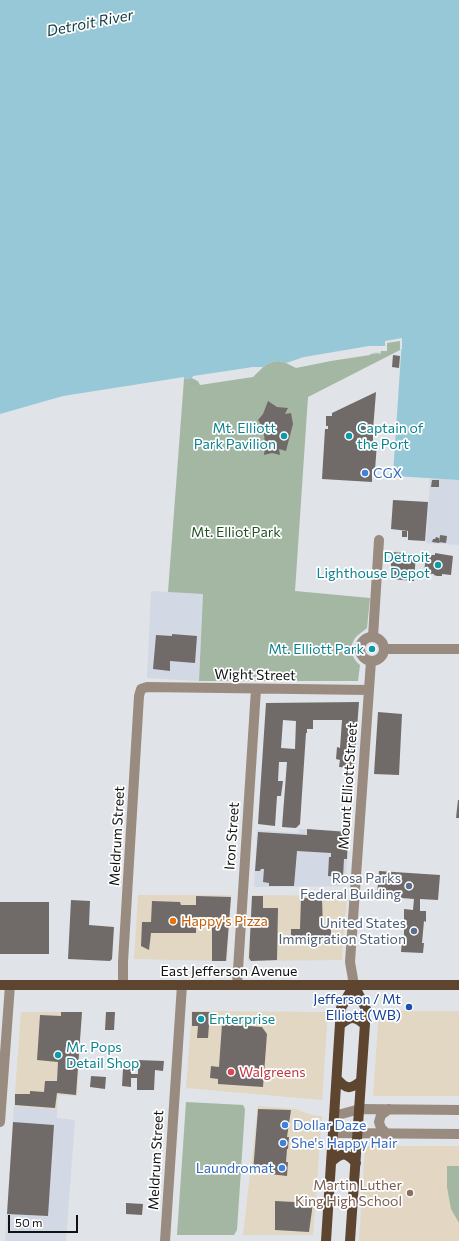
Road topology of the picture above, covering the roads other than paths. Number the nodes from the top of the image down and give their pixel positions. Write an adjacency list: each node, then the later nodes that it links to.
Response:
1 (379, 540): 2 (street)
2 (373, 637): 3 (street); 5 (street)
3 (384, 649): 4 (street); 5 (street)
4 (459, 649)
5 (371, 661): 8 (street, Mount Elliott Street)
6 (141, 689): 7 (street, Wight Street); 10 (street, Meldrum Street)
7 (256, 689): 8 (street, Wight Street); 12 (street, Iron Street)
8 (369, 690): 13 (street, Mount Elliott Street)
9 (5, 985): 10 (main road, East Jefferson Avenue); 23 (street)
10 (123, 985): 11 (main road, East Jefferson Avenue)
11 (182, 985): 12 (main road, East Jefferson Avenue); 30 (street, Meldrum Street)
12 (237, 985): 13 (main road, East Jefferson Avenue)
13 (354, 985): 14 (main road, East Jefferson Avenue); 15 (main road); 16 (main road, Mount Elliott Street)
14 (459, 985)
15 (340, 1024): 16 (main road); 17 (main road)
16 (365, 1025): 18 (main road, Mount Elliott Street)
17 (337, 1079): 18 (main road); 22 (main road)
18 (361, 1082): 19 (main road, Mount Elliott Street)
19 (360, 1109): 20 (street); 22 (street); 25 (main road, Mount Elliott Street)
20 (388, 1109): 21 (street); 26 (street)
21 (459, 1110)
22 (334, 1116): 24 (main road)
23 (0, 1122)
24 (333, 1133): 25 (street); 28 (main road)
25 (358, 1134): 26 (street); 29 (main road, Mount Elliott Street)
26 (388, 1134): 27 (street)
27 (459, 1134)
28 (331, 1162): 29 (main road); 31 (main road)
29 (356, 1163): 32 (main road, Mount Elliott Street)
30 (165, 1241)
31 (326, 1241)
32 (350, 1241)

